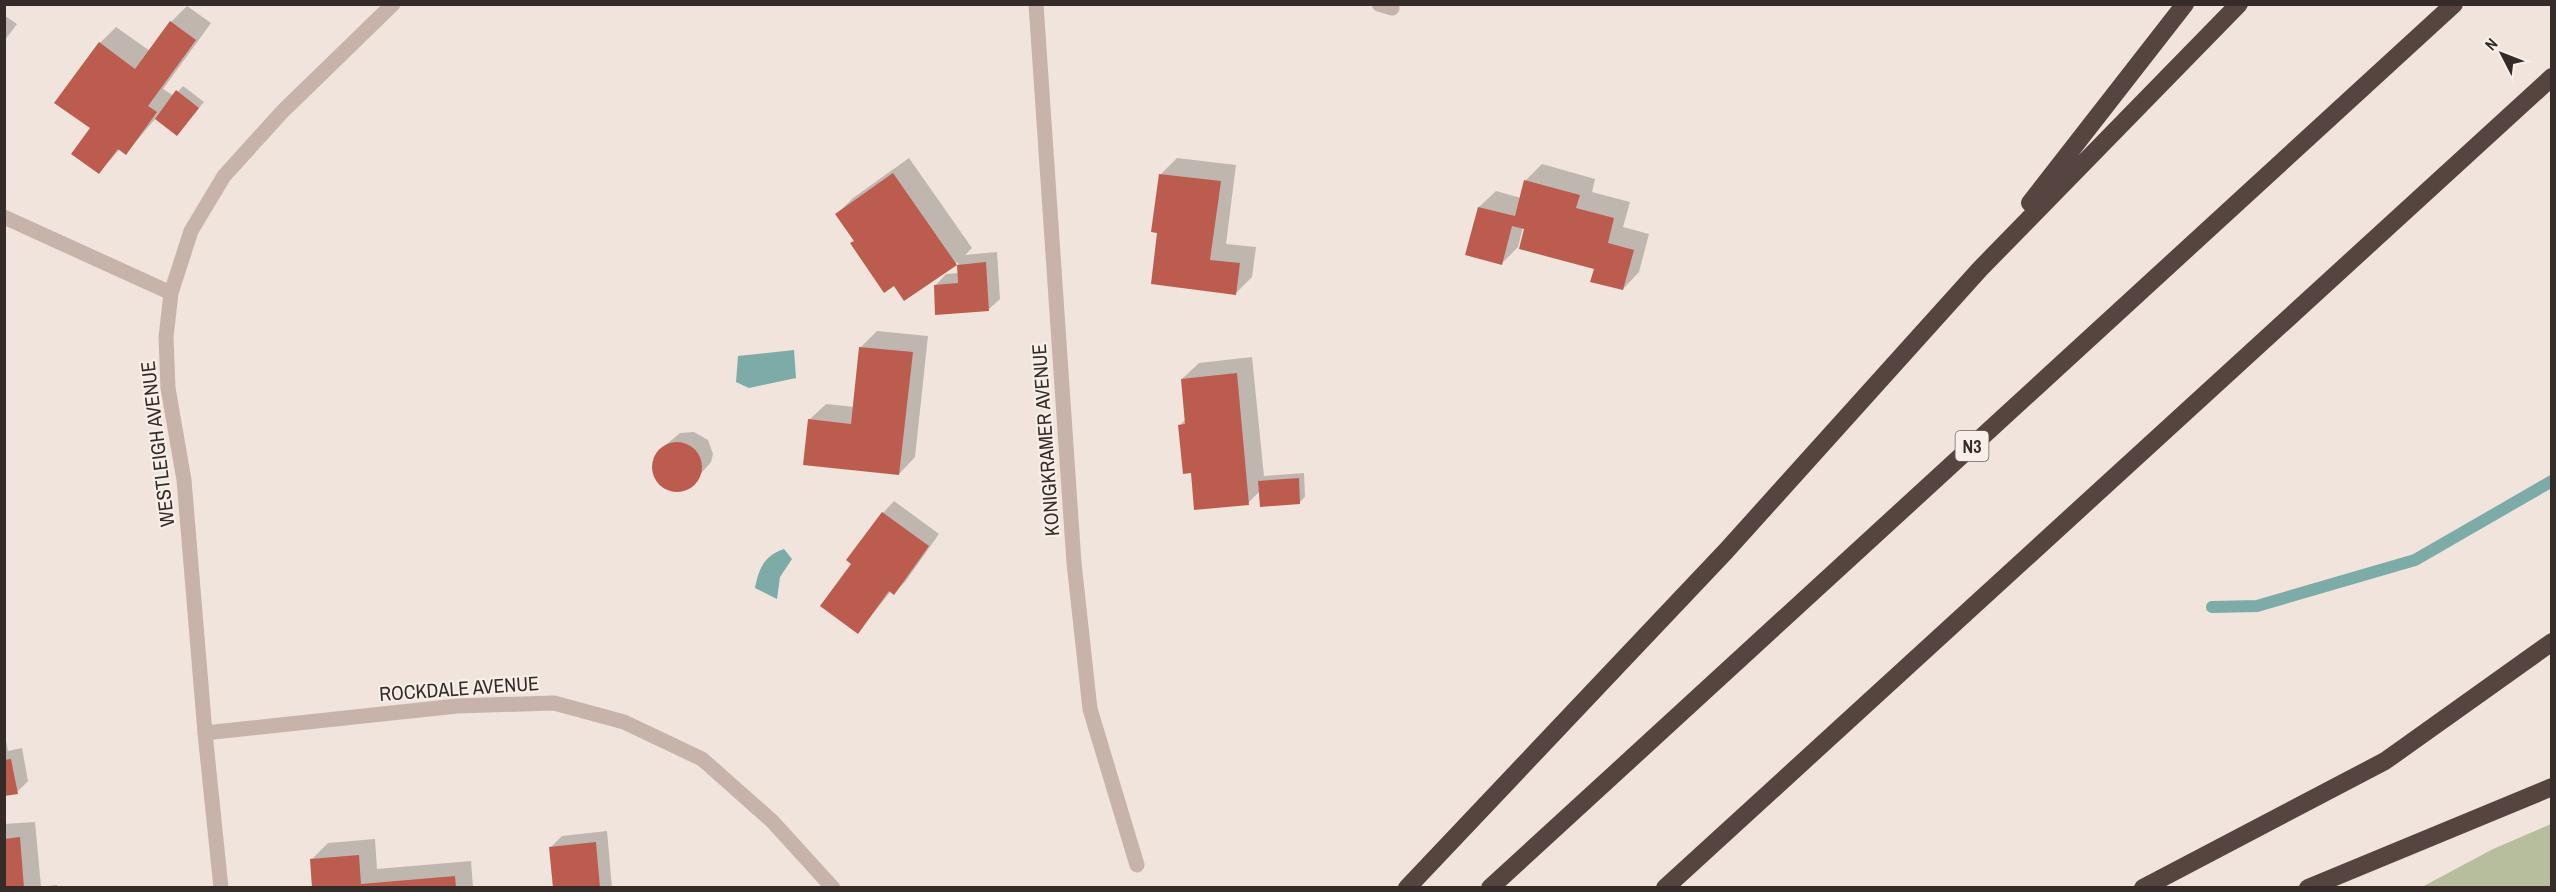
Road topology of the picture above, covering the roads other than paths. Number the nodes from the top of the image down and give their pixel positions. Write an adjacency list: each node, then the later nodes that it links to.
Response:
1 (393, 4): 9 (street, WESTLEIGH AVENUE)
2 (1036, 4): 13 (street, KONIGKRAMER AVENUE)
3 (2185, 4): 8 (highway)
4 (2239, 4): 8 (highway)
5 (2454, 4): 17 (highway, N3)
6 (2552, 77): 18 (highway)
7 (4, 217): 9 (street)
8 (1980, 269): 16 (highway)
9 (171, 293): 11 (street, WESTLEIGH AVENUE)
10 (2552, 642): 19 (highway)
11 (205, 733): 14 (street, WESTLEIGH AVENUE); 15 (street, ROCKDALE AVENUE)
12 (2552, 787): 20 (highway)
13 (1137, 865)
14 (221, 888)
15 (833, 888)
16 (1407, 888)
17 (1491, 888)
18 (1665, 888)
19 (2143, 888)
20 (2308, 888)

